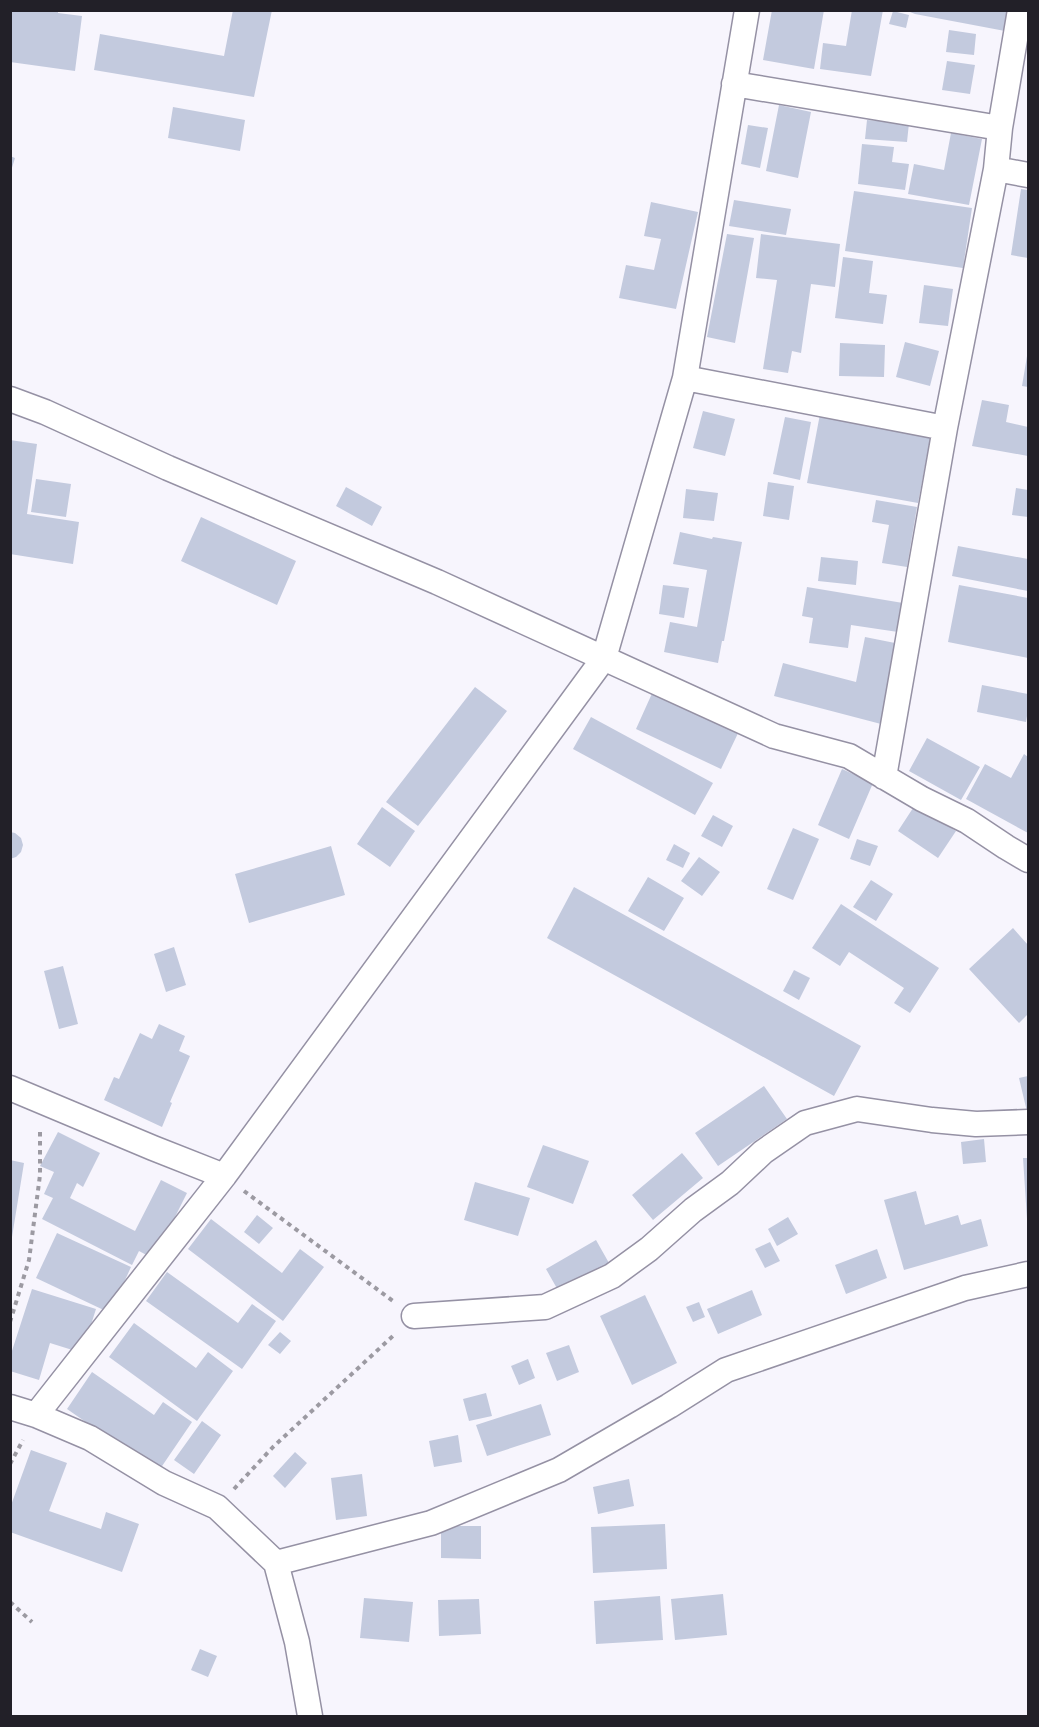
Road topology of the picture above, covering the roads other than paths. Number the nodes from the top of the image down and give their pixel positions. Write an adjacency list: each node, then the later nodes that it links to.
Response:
1 (747, 10): 3 (street)
2 (1020, 10): 4 (street)
3 (734, 84): 4 (street); 7 (street)
4 (1000, 128): 5 (street)
5 (996, 169): 6 (street); 9 (street)
6 (1029, 175)
7 (685, 378): 9 (street); 10 (street)
8 (10, 399): 10 (street)
9 (945, 428): 11 (street)
10 (604, 658): 11 (street); 15 (street)
11 (884, 777): 12 (street)
12 (1029, 860)
13 (10, 1088): 15 (street)
14 (1029, 1122): 17 (street)
15 (224, 1176): 19 (street)
16 (1029, 1274): 20 (street)
17 (414, 1317)
18 (10, 1407): 19 (street)
19 (36, 1415): 20 (street)
20 (276, 1563): 21 (street)
21 (307, 1712)

